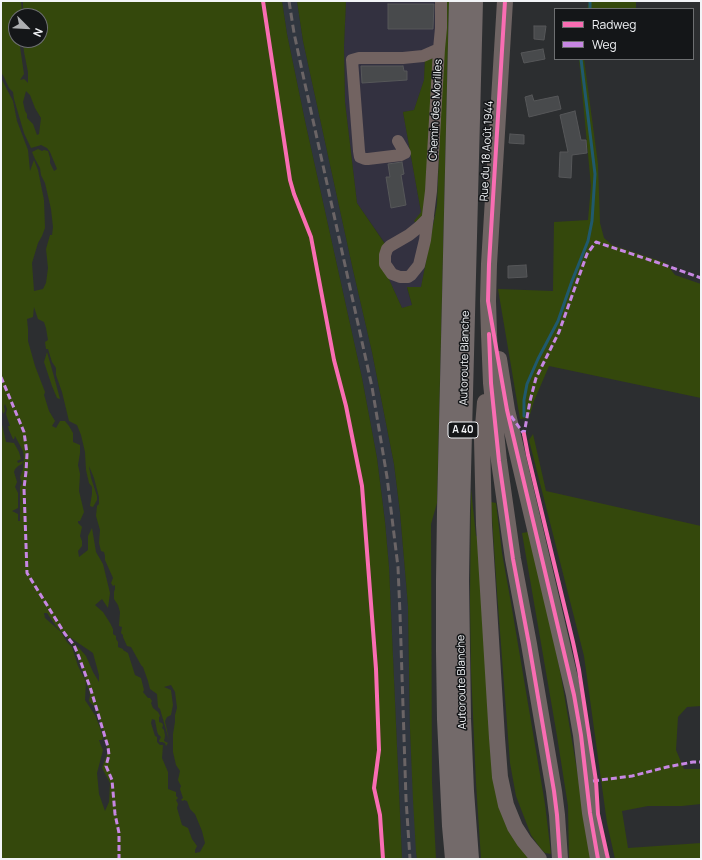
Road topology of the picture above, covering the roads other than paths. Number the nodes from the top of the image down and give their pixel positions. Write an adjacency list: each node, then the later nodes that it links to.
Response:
1 (441, 1): 5 (street, Chemin des Morilles)
2 (458, 1): 10 (highway, Autoroute Blanche / A 40)
3 (474, 1): 11 (highway, Autoroute Blanche / A 40)
4 (505, 1): 8 (main road, Rue du 18 Août 1944)
5 (439, 49): 6 (street); 7 (street, Chemin des Morilles)
6 (398, 141)
7 (428, 218): 7 (street, Chemin des Morilles)
8 (488, 301): 9 (main road); 14 (main road)
9 (489, 334): 12 (main road); 13 (main road)
10 (454, 859)
11 (470, 859)
12 (538, 859)
13 (560, 859)
14 (598, 859)

